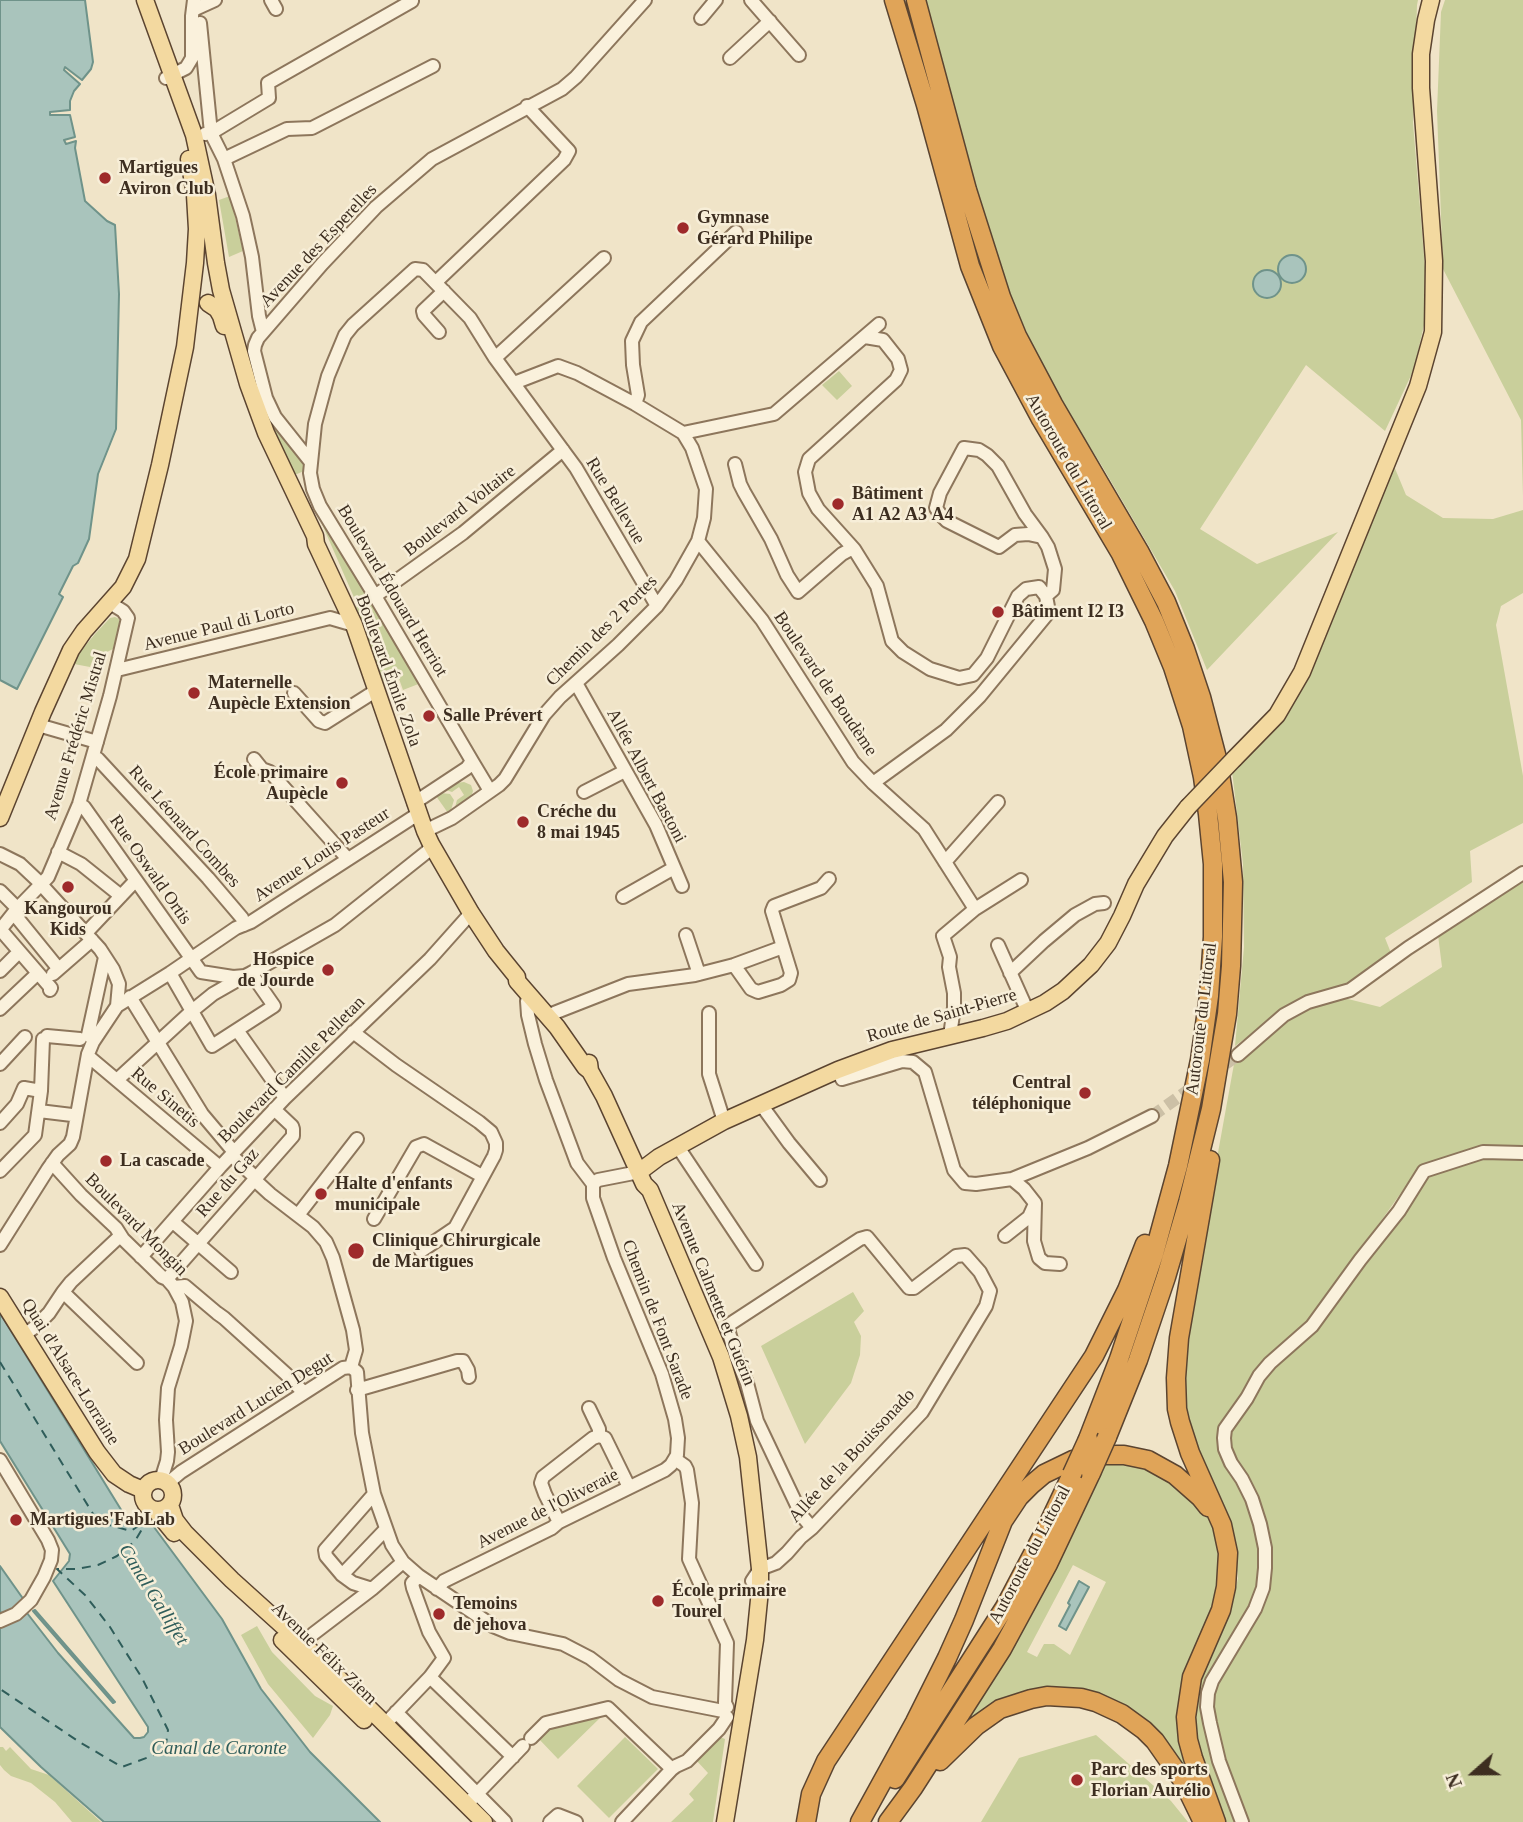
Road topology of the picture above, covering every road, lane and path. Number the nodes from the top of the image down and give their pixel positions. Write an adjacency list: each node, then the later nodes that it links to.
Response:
1 (138, 0): 18 (main road)
2 (145, 0): 18 (main road)
3 (215, 0): 11 (street)
4 (645, 0): 19 (street, Avenue des Esperelles)
5 (716, 0): 12 (street)
6 (751, 0): 13 (street)
7 (894, 0): 130 (highway, Autoroute du Littoral)
8 (916, 0): 120 (highway, Autoroute du Littoral)
9 (1432, 0): 118 (main road, Route de Saint-Pierre, bridge)
10 (412, 1): 20 (street)
11 (194, 5): 18 (street)
12 (701, 18)
13 (770, 21): 15 (street); 16 (street)
14 (200, 23): 20 (street)
15 (799, 55)
16 (730, 58)
17 (433, 66): 21 (street)
18 (169, 77): 20 (main road, Boulevard Émile Zola); 24 (main road)
19 (527, 106): 25 (street); 28 (street, Avenue des Esperelles)
20 (202, 134): 21 (street); 35 (main road, Boulevard Émile Zola)
21 (224, 159): 28 (street)
22 (736, 232): 37 (street)
23 (604, 258): 32 (street)
24 (195, 264): 26 (main road); 31 (main road)
25 (440, 286): 29 (street); 32 (street, Rue Bellevue); 41 (street)
26 (208, 303): 31 (main road); 35 (main road); 47 (main road, Boulevard Émile Zola)
27 (879, 324): 30 (street)
28 (263, 332): 41 (street, Avenue des Esperelles)
29 (439, 332)
30 (865, 337): 38 (street); 48 (street)
31 (185, 347): 52 (main road)
32 (495, 358): 34 (street, Rue Bellevue)
33 (538, 373): 34 (street); 36 (street); 37 (street)
34 (514, 383): 36 (street, Rue Bellevue)
35 (248, 384): 42 (main road, Boulevard Émile Zola)
36 (525, 398): 39 (street, Rue Bellevue)
37 (635, 404): 38 (street)
38 (682, 433): 46 (street, Chemin des 2 Portes)
39 (563, 450): 49 (street, Boulevard Voltaire); 53 (street, Rue Bellevue)
40 (735, 464): 48 (street)
41 (310, 467): 42 (street); 43 (street, Boulevard Édouard Herriot)
42 (288, 481): 44 (main road, Boulevard Émile Zola)
43 (320, 506): 44 (street); 49 (street, Boulevard Édouard Herriot)
44 (305, 515): 47 (main road, Boulevard Émile Zola)
45 (1042, 537): 45 (street); 50 (street)
46 (698, 541): 53 (street, Chemin des 2 Portes); 66 (street, Boulevard de Boudème)
47 (316, 544): 51 (main road, Boulevard Émile Zola)
48 (853, 548): 50 (street)
49 (375, 596): 64 (street, Boulevard Édouard Herriot)
50 (1046, 596): 66 (street)
51 (343, 599): 54 (street); 55 (main road, Boulevard Émile Zola)
52 (110, 603): 56 (street, Avenue Frédéric Mistral); 60 (main road)
53 (657, 606): 57 (street, Chemin des 2 Portes)
54 (330, 618): 55 (street, Avenue Paul di Lorto); 56 (street, Avenue Paul di Lorto)
55 (354, 625): 58 (main road, Boulevard Émile Zola)
56 (117, 670): 61 (street, Avenue Frédéric Mistral)
57 (576, 683): 65 (street, Allée Albert Bastoni); 67 (street, Chemin des 2 Portes)
58 (377, 690): 59 (street); 71 (main road, Boulevard Émile Zola)
59 (294, 693)
60 (38, 725): 61 (street); 72 (main road)
61 (97, 742): 62 (street, Avenue Frédéric Mistral)
62 (93, 756): 70 (street, Avenue Frédéric Mistral); 93 (street, Rue Léonard Combes)
63 (254, 759): 77 (street)
64 (470, 765): 67 (street, Boulevard Édouard Herriot); 71 (street, Avenue Louis Pasteur)
65 (625, 771): 68 (street); 79 (street, Allée Albert Bastoni)
66 (873, 783): 78 (street, Boulevard de Boudème)
67 (488, 792): 73 (street, Chemin des 2 Portes)
68 (584, 792)
69 (998, 802): 78 (street)
70 (79, 804): 75 (street, Avenue Frédéric Mistral); 82 (street, Rue Oswald Ortis)
71 (416, 808): 73 (main road, Boulevard Émile Zola); 77 (street, Avenue Louis Pasteur)
72 (0, 818)
73 (425, 831): 74 (main road, Boulevard Émile Zola)
74 (433, 847): 92 (main road, Boulevard Émile Zola); 106 (street)
75 (58, 852): 84 (street, Avenue Frédéric Mistral); 87 (street)
76 (0, 854): 84 (street)
77 (347, 858): 93 (street, Avenue Louis Pasteur)
78 (945, 862): 90 (street, Boulevard de Boudème)
79 (674, 868): 85 (street, Allée Albert Bastoni); 88 (street)
80 (1523, 873): 129 (street)
81 (829, 878): 98 (street)
82 (136, 880): 87 (street); 101 (street, Rue Oswald Ortis)
83 (1021, 880): 90 (street)
84 (41, 884): 91 (street, Avenue Frédéric Mistral); 96 (street)
85 (682, 886)
86 (0, 891): 91 (street)
87 (121, 895): 96 (street)
88 (623, 897)
89 (1104, 903): 107 (street)
90 (975, 909): 124 (street)
91 (16, 910): 94 (street, Avenue Frédéric Mistral); 103 (street)
92 (471, 912): 113 (main road, Boulevard Émile Zola); 123 (street, Boulevard Camille Pelletan)
93 (244, 925): 101 (street, Avenue Louis Pasteur)
94 (0, 929): 99 (street)
95 (686, 935): 109 (street)
96 (89, 937): 100 (street); 103 (street)
97 (998, 945): 107 (street)
98 (783, 947): 102 (street); 102 (street)
99 (19, 952): 104 (street); 111 (street)
100 (105, 957): 115 (street); 126 (street)
101 (191, 959): 105 (street, Avenue Louis Pasteur); 108 (street, Rue Oswald Ortis)
102 (734, 965): 109 (street)
103 (58, 968): 111 (street)
104 (0, 971)
105 (170, 973): 114 (street, Avenue Louis Pasteur); 117 (street)
106 (251, 973): 110 (street); 122 (street)
107 (1010, 973): 118 (street)
108 (204, 974): 110 (street); 112 (street, Rue Oswald Ortis)
109 (699, 974): 121 (street)
110 (236, 978): 112 (street)
111 (44, 982): 116 (street)
112 (214, 994): 117 (street)
113 (533, 995): 121 (main road, Avenue Calmette et Guérin); 157 (street, Chemin de Font Sarade)
114 (130, 997): 115 (street, Avenue Louis Pasteur); 127 (street)
115 (117, 1006): 126 (street)
116 (0, 1009)
117 (192, 1011): 122 (street); 127 (street)
118 (1028, 1012): 124 (main road, Route de Saint-Pierre)
119 (709, 1013): 141 (street)
120 (1227, 1014): 182 (highway, Autoroute du Littoral); 197 (highway)
121 (551, 1015): 150 (main road, Avenue Calmette et Guérin)
122 (237, 1030): 135 (street)
123 (353, 1032): 135 (street, Boulevard Camille Pelletan); 152 (street)
124 (950, 1036): 132 (main road, Route de Saint-Pierre)
125 (24, 1037): 131 (street)
126 (87, 1038): 128 (street); 134 (street)
127 (157, 1042): 133 (street); 147 (street)
128 (86, 1054): 133 (street, Rue Sinetis); 139 (street); 144 (street)
129 (1238, 1055)
130 (1200, 1060): 182 (highway, Autoroute du Littoral); 218 (highway)
131 (0, 1064)
132 (838, 1070): 136 (main road, Route de Saint-Pierre); 155 (street)
133 (117, 1080): 149 (street, Rue Sinetis)
134 (41, 1091): 138 (street); 142 (street)
135 (285, 1098): 137 (street, Boulevard Camille Pelletan)
136 (762, 1102): 141 (main road, Route de Saint-Pierre); 156 (street)
137 (274, 1110): 147 (street, Boulevard Camille Pelletan); 154 (street, Rue du Gaz)
138 (39, 1111): 139 (street); 151 (street)
139 (72, 1115): 144 (street)
140 (1152, 1116): 155 (street)
141 (724, 1121): 145 (main road, Route de Saint-Pierre)
142 (0, 1123)
143 (357, 1139): 159 (street)
144 (68, 1146): 148 (street)
145 (678, 1147): 150 (main road, Route de Saint-Pierre); 168 (street)
146 (1523, 1153): 222 (street)
147 (232, 1154): 149 (street, Boulevard Camille Pelletan); 154 (street)
148 (52, 1163): 162 (street, Boulevard Mongin); 164 (street)
149 (220, 1167): 161 (street, Boulevard Camille Pelletan)
150 (636, 1167): 153 (street); 153 (street); 195 (main road, Avenue Calmette et Guérin)
151 (0, 1171)
152 (482, 1176): 160 (street); 166 (street)
153 (617, 1177): 157 (street)
154 (256, 1178): 159 (street); 165 (street, Rue du Gaz)
155 (1012, 1179): 158 (street)
156 (820, 1180)
157 (593, 1185): 183 (street, Chemin de Font Sarade)
158 (1034, 1206): 163 (street); 169 (street)
159 (299, 1215): 176 (street)
160 (374, 1219)
161 (173, 1222): 165 (street); 167 (street, Boulevard Camille Pelletan)
162 (120, 1236): 167 (street, Boulevard Mongin); 172 (street)
163 (1005, 1236)
164 (0, 1245)
165 (198, 1245): 170 (street); 171 (street, Rue du Gaz)
166 (421, 1251)
167 (141, 1257): 171 (street, Boulevard Mongin)
168 (756, 1264)
169 (1060, 1264)
170 (231, 1272)
171 (171, 1283): 179 (street); 185 (street, Boulevard Mongin)
172 (63, 1293): 174 (street); 175 (street)
173 (0, 1297): 174 (main road, Quai d'Alsace-Lorraine)
174 (24, 1335): 187 (main road, Quai d'Alsace-Lorraine)
175 (137, 1363)
176 (351, 1367): 178 (street); 179 (street, Boulevard Lucien Degut)
177 (468, 1377): 178 (street)
178 (357, 1390): 188 (street)
179 (304, 1393): 185 (street, Boulevard Lucien Degut)
180 (589, 1408): 181 (street)
181 (599, 1436): 186 (street); 190 (street)
182 (1098, 1438): 207 (highway, Autoroute du Littoral, bridge); 209 (highway, Autoroute du Littoral, bridge)
183 (675, 1459): 186 (street, Avenue de l'Oliveraie); 203 (street, Chemin de Font Sarade)
184 (0, 1460): 200 (street)
185 (169, 1479): 187 (main road); 189 (main road)
186 (629, 1487): 190 (street, Avenue de l'Oliveraie)
187 (143, 1490): 189 (main road)
188 (374, 1493): 192 (street); 194 (street)
189 (163, 1508): 204 (main road, Avenue Félix Ziem); 210 (main road, Avenue Félix Ziem)
190 (559, 1522): 199 (street, Avenue de l'Oliveraie)
191 (811, 1528): 191 (street, Allée de la Bouissonado); 195 (street, Allée de la Bouissonado)
192 (386, 1529): 193 (street); 194 (street)
193 (403, 1562): 196 (street); 198 (street)
194 (342, 1574): 198 (street)
195 (756, 1575): 203 (main road, Avenue Calmette et Guérin)
196 (419, 1577): 199 (street); 202 (street)
197 (1226, 1587): 209 (highway); 221 (highway)
198 (372, 1589): 201 (street)
199 (437, 1589): 203 (street)
200 (0, 1620)
201 (313, 1634)
202 (430, 1677): 204 (street); 205 (street)
203 (730, 1718): 206 (street); 216 (main road, Avenue Calmette et Guérin); 217 (main road, Avenue Calmette et Guérin)
204 (389, 1719): 208 (main road, Avenue Félix Ziem)
205 (513, 1756): 206 (street); 208 (street)
206 (672, 1769): 215 (street)
207 (913, 1788): 219 (highway); 220 (highway)
208 (471, 1799): 211 (main road, Avenue Félix Ziem); 212 (street, Avenue Félix Ziem)
209 (865, 1818)
210 (468, 1822)
211 (484, 1822)
212 (505, 1822)
213 (550, 1822): 214 (street)
214 (576, 1822)
215 (622, 1822)
216 (717, 1822)
217 (725, 1822)
218 (806, 1822)
219 (888, 1822)
220 (1203, 1822)
221 (1216, 1822)
222 (1242, 1822)

